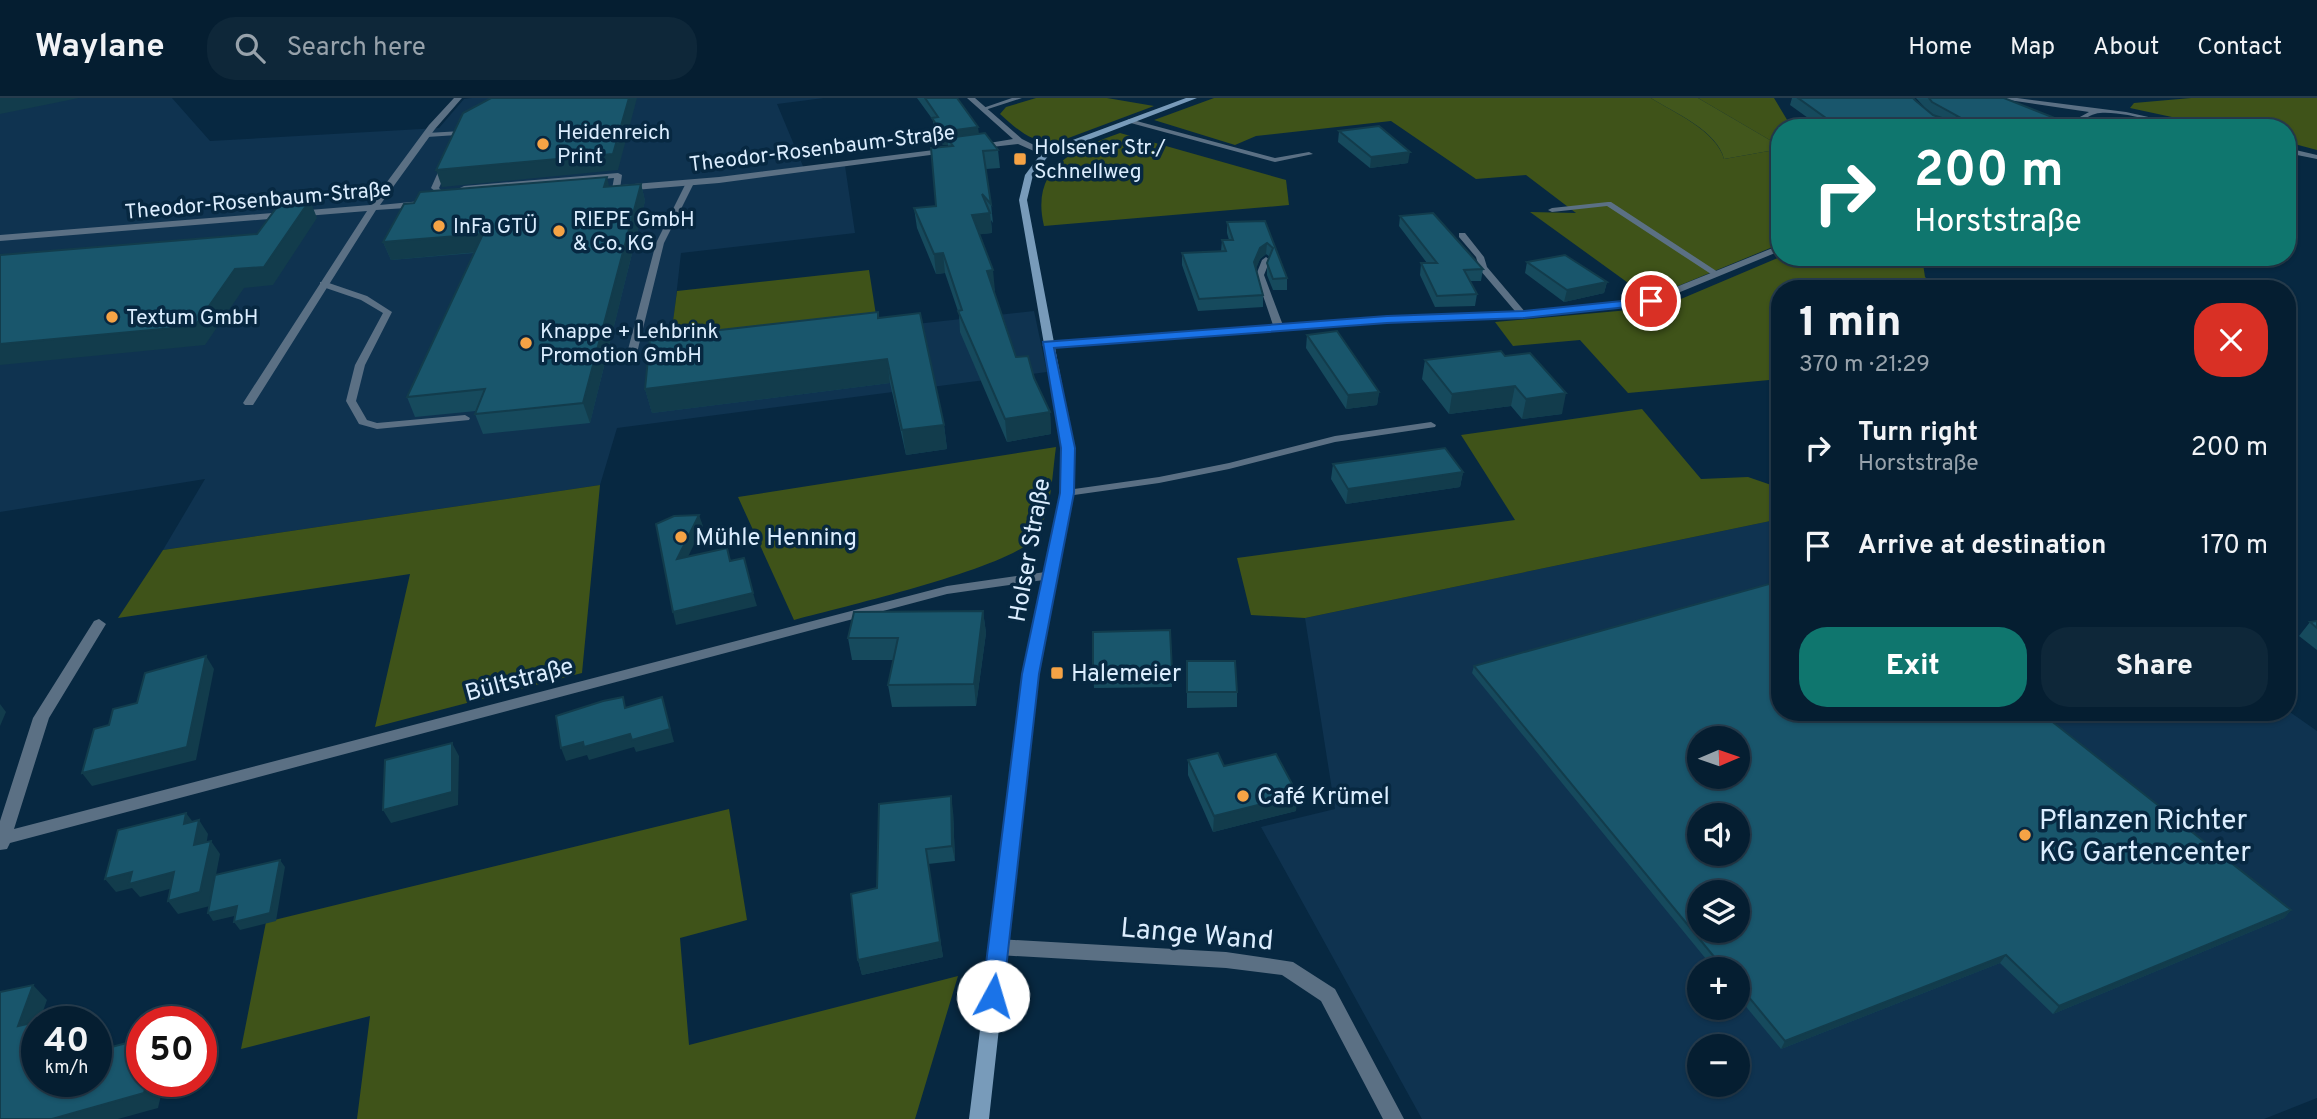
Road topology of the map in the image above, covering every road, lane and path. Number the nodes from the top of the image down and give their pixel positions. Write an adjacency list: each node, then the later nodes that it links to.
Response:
1 (458, 98): 11 (street)
2 (971, 98): 6 (street)
3 (1019, 98): 6 (lane)
4 (1193, 98): 10 (main road)
5 (1999, 98): 7 (street)
6 (983, 109): 12 (street)
7 (2098, 110): 8 (street); 9 (street)
8 (2081, 119)
9 (2146, 119)
10 (1129, 121): 17 (main road); 18 (lane)
11 (426, 135): 13 (lane); 25 (street)
12 (1019, 141): 14 (street, Theodor-Rosenbaum-Straße); 17 (street)
13 (455, 145)
14 (968, 148)
15 (956, 149): 21 (street, Theodor-Rosenbaum-Straße)
16 (2296, 152): 19 (street)
17 (1046, 153): 35 (main road, Holser Straße)
18 (1309, 154)
19 (2317, 157)
20 (449, 158): 24 (lane)
21 (690, 183): 22 (street, Theodor-Rosenbaum-Straße); 36 (lane)
22 (616, 189): 23 (street, Theodor-Rosenbaum-Straße); 24 (lane)
23 (603, 190)
24 (439, 198): 25 (street, Theodor-Rosenbaum-Straße)
25 (373, 208): 28 (street, Theodor-Rosenbaum-Straße); 32 (street)
26 (1552, 210): 31 (lane)
27 (1461, 235): 33 (lane)
28 (0, 238)
29 (1771, 252): 31 (street)
30 (1266, 260): 34 (lane)
31 (1717, 274): 33 (street)
32 (323, 284): 37 (street); 38 (lane)
33 (1523, 314): 34 (street)
34 (1279, 328): 35 (street)
35 (1047, 345): 40 (main road, Holser Straße)
36 (630, 361)
37 (249, 403)
38 (465, 418)
39 (1431, 425): 40 (lane)
40 (1067, 493): 41 (main road, Holser Straße)
41 (1052, 575): 43 (street, Bültstraße); 44 (main road, Holser Straße)
42 (99, 624): 43 (street)
43 (1, 841)
44 (998, 947): 45 (main road, Holser Straße); 46 (street, Lange Wand)
45 (979, 1119)
46 (1394, 1119)

